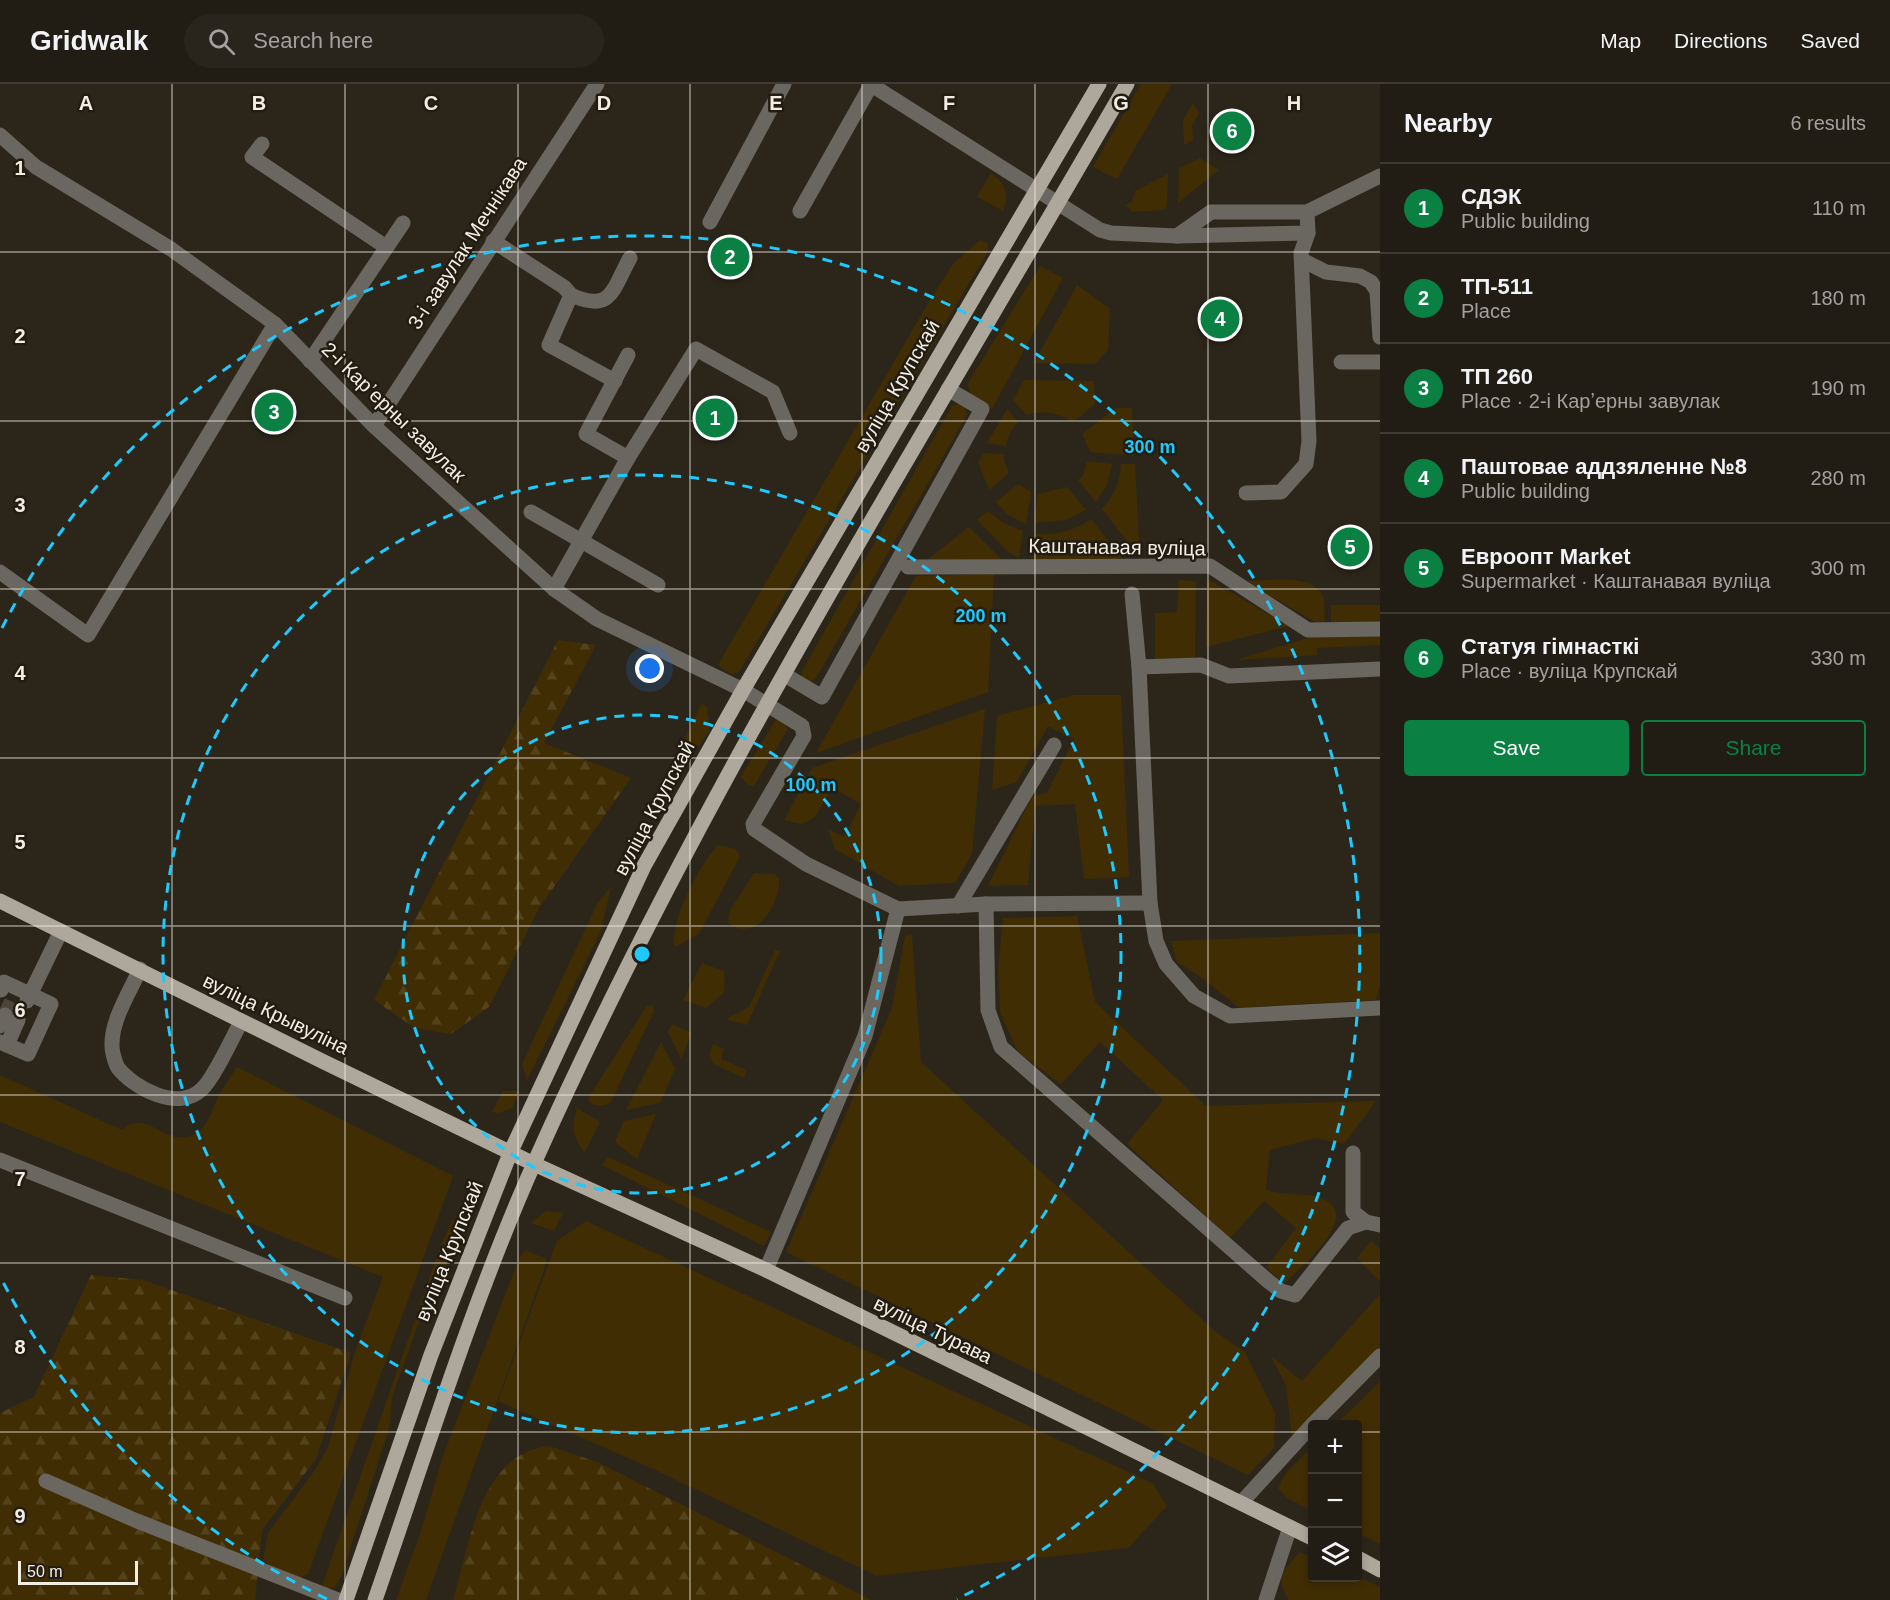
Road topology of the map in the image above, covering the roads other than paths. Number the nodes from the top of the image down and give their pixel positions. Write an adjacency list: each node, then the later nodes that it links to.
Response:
1 (597, 84): 17 (street, 3-і завулак Мечнікава)
2 (784, 84): 13 (street)
3 (871, 84): 9 (street); 11 (street)
4 (1099, 84): 9 (main road, вуліца Крупскай)
5 (1127, 84): 10 (main road)
6 (0, 135): 22 (street, 2-і Карʼерны завулак)
7 (262, 144): 18 (street)
8 (1380, 176): 12 (street)
9 (1038, 191): 10 (street); 45 (main road, вуліца Крупскай)
10 (1058, 203): 16 (street); 29 (main road)
11 (800, 212)
12 (1307, 212): 15 (street); 16 (street)
13 (710, 222)
14 (403, 223): 18 (street)
15 (1308, 233): 16 (street); 20 (street)
16 (1177, 236)
17 (493, 241): 21 (street); 30 (street, 3-і завулак Мечнікава)
18 (386, 247): 25 (street)
19 (630, 258): 21 (street)
20 (1302, 260): 23 (street); 33 (street)
21 (571, 296): 28 (street)
22 (275, 324): 25 (street, 2-і Карʼерны завулак); 37 (street)
23 (1380, 338)
24 (628, 355): 28 (street)
25 (310, 361): 30 (street, 2-і Карʼерны завулак)
26 (1341, 362): 27 (street)
27 (1380, 362)
28 (615, 381): 32 (street)
29 (948, 389): 44 (main road); 44 (street)
30 (374, 426): 39 (street, 2-і Карʼерны завулак)
31 (789, 434): 32 (street)
32 (628, 458): 35 (street)
33 (1246, 493)
34 (531, 512): 35 (street)
35 (582, 542): 38 (street); 39 (street)
36 (908, 567): 41 (street, Каштанавая вуліца)
37 (0, 572)
38 (658, 585)
39 (554, 590): 45 (street, 2-і Карʼерны завулак)
40 (1132, 594): 42 (street)
41 (1380, 628)
42 (1139, 667): 43 (street); 49 (street)
43 (1380, 669)
44 (785, 675): 46 (main road)
45 (743, 690): 46 (street, 2-і Карʼерны завулак); 60 (main road, вуліца Крупскай)
46 (768, 704): 52 (street, 2-і Карʼерны завулак); 63 (main road)
47 (1054, 745): 51 (street)
48 (0, 901): 53 (main road, вуліца Крывуліна)
49 (1150, 903): 50 (street); 56 (street)
50 (986, 904): 51 (street); 64 (street)
51 (958, 906): 52 (street)
52 (898, 909): 65 (street)
53 (62, 931): 54 (main road, вуліца Крывуліна); 55 (street)
54 (140, 969): 58 (main road, вуліца Крывуліна); 58 (street)
55 (18, 994): 59 (street)
56 (1380, 1008)
57 (8, 1020): 59 (street)
58 (241, 1022): 60 (main road, вуліца Крывуліна)
59 (4, 1044)
60 (511, 1151): 63 (main road, вуліца Крывуліна); 77 (main road, вуліца Крупскай)
61 (1353, 1153): 64 (street)
62 (0, 1160): 66 (street)
63 (534, 1164): 65 (main road, вуліца Турава); 78 (main road)
64 (1373, 1224)
65 (766, 1270): 71 (main road, вуліца Турава)
66 (345, 1299)
67 (1380, 1356): 68 (street)
68 (1318, 1420)
69 (1308, 1430): 71 (street)
70 (46, 1481): 76 (street)
71 (1241, 1503): 72 (main road, вуліца Турава)
72 (1290, 1527): 73 (main road, вуліца Турава); 79 (street)
73 (1308, 1536)
74 (1362, 1560): 75 (main road)
75 (1380, 1570)
76 (338, 1600)
77 (346, 1600)
78 (375, 1600)
79 (1266, 1600)

